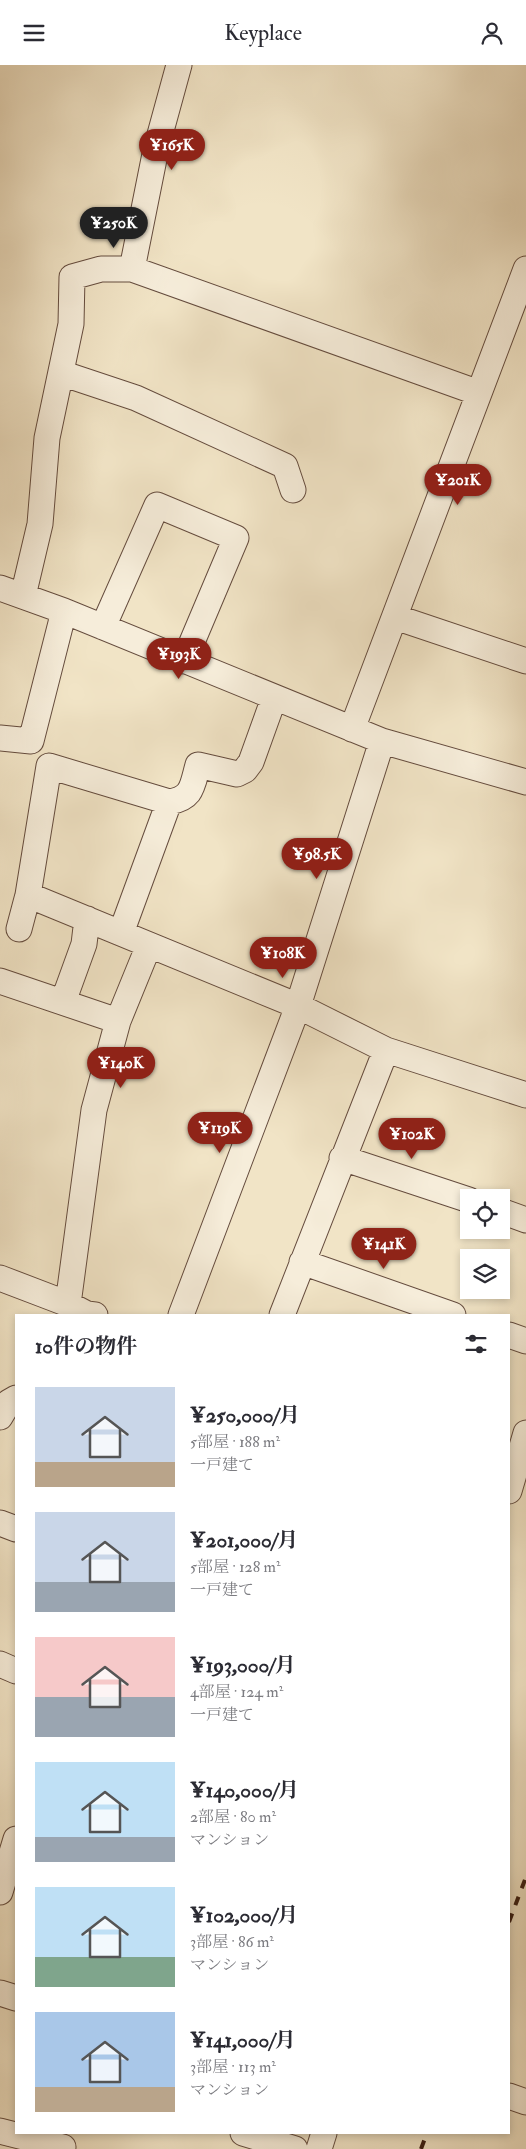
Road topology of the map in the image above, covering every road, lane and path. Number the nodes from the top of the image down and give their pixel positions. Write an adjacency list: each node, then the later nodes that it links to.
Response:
1 (179, 65): 2 (street)
2 (132, 269): 5 (street); 6 (street)
3 (526, 269): 4 (street)
4 (519, 310): 6 (street)
5 (60, 373): 7 (street); 8 (street)
6 (479, 393): 10 (street)
7 (293, 490)
8 (11, 592): 9 (street)
9 (64, 611): 11 (street); 16 (street)
10 (395, 617): 13 (street); 15 (street)
11 (103, 627): 12 (street); 12 (street)
12 (184, 661): 14 (street)
13 (526, 661)
14 (274, 698): 15 (street); 19 (street)
15 (352, 729): 17 (street)
16 (0, 738)
17 (382, 741): 18 (street); 27 (street)
18 (526, 782)
19 (169, 802): 20 (street); 23 (street)
20 (28, 895): 21 (street); 22 (street)
21 (87, 919): 23 (street); 26 (street)
22 (19, 929)
23 (121, 933): 24 (street)
24 (149, 945): 27 (street); 28 (street)
25 (0, 981): 26 (street)
26 (63, 1002): 28 (street)
27 (298, 1007): 29 (street); 38 (street)
28 (118, 1021): 37 (street)
29 (386, 1050): 30 (street); 31 (street)
30 (526, 1095)
31 (342, 1158): 32 (street); 35 (street)
32 (460, 1197)
33 (510, 1214): 34 (street)
34 (526, 1220)
35 (302, 1262): 39 (street); 40 (street)
36 (0, 1278): 37 (street)
37 (81, 1311)
38 (181, 1314)
39 (282, 1314)
40 (450, 1314)
41 (510, 1335): 42 (street)
42 (526, 1341)
43 (519, 1441): 44 (street)
44 (510, 1486)
45 (0, 1523): 46 (street)
46 (15, 1529)
47 (0, 1664): 48 (street)
48 (15, 1671)
49 (15, 1842): 50 (street)
50 (1, 1879)
51 (0, 1993): 52 (street)
52 (15, 1998)
53 (510, 2096): 54 (street)
54 (526, 2103)
55 (0, 2131): 56 (street)
56 (15, 2134)
57 (16, 2134): 60 (street)
58 (246, 2134): 61 (street)
59 (324, 2134): 62 (street)
60 (64, 2143)
61 (295, 2149)
62 (319, 2149)

